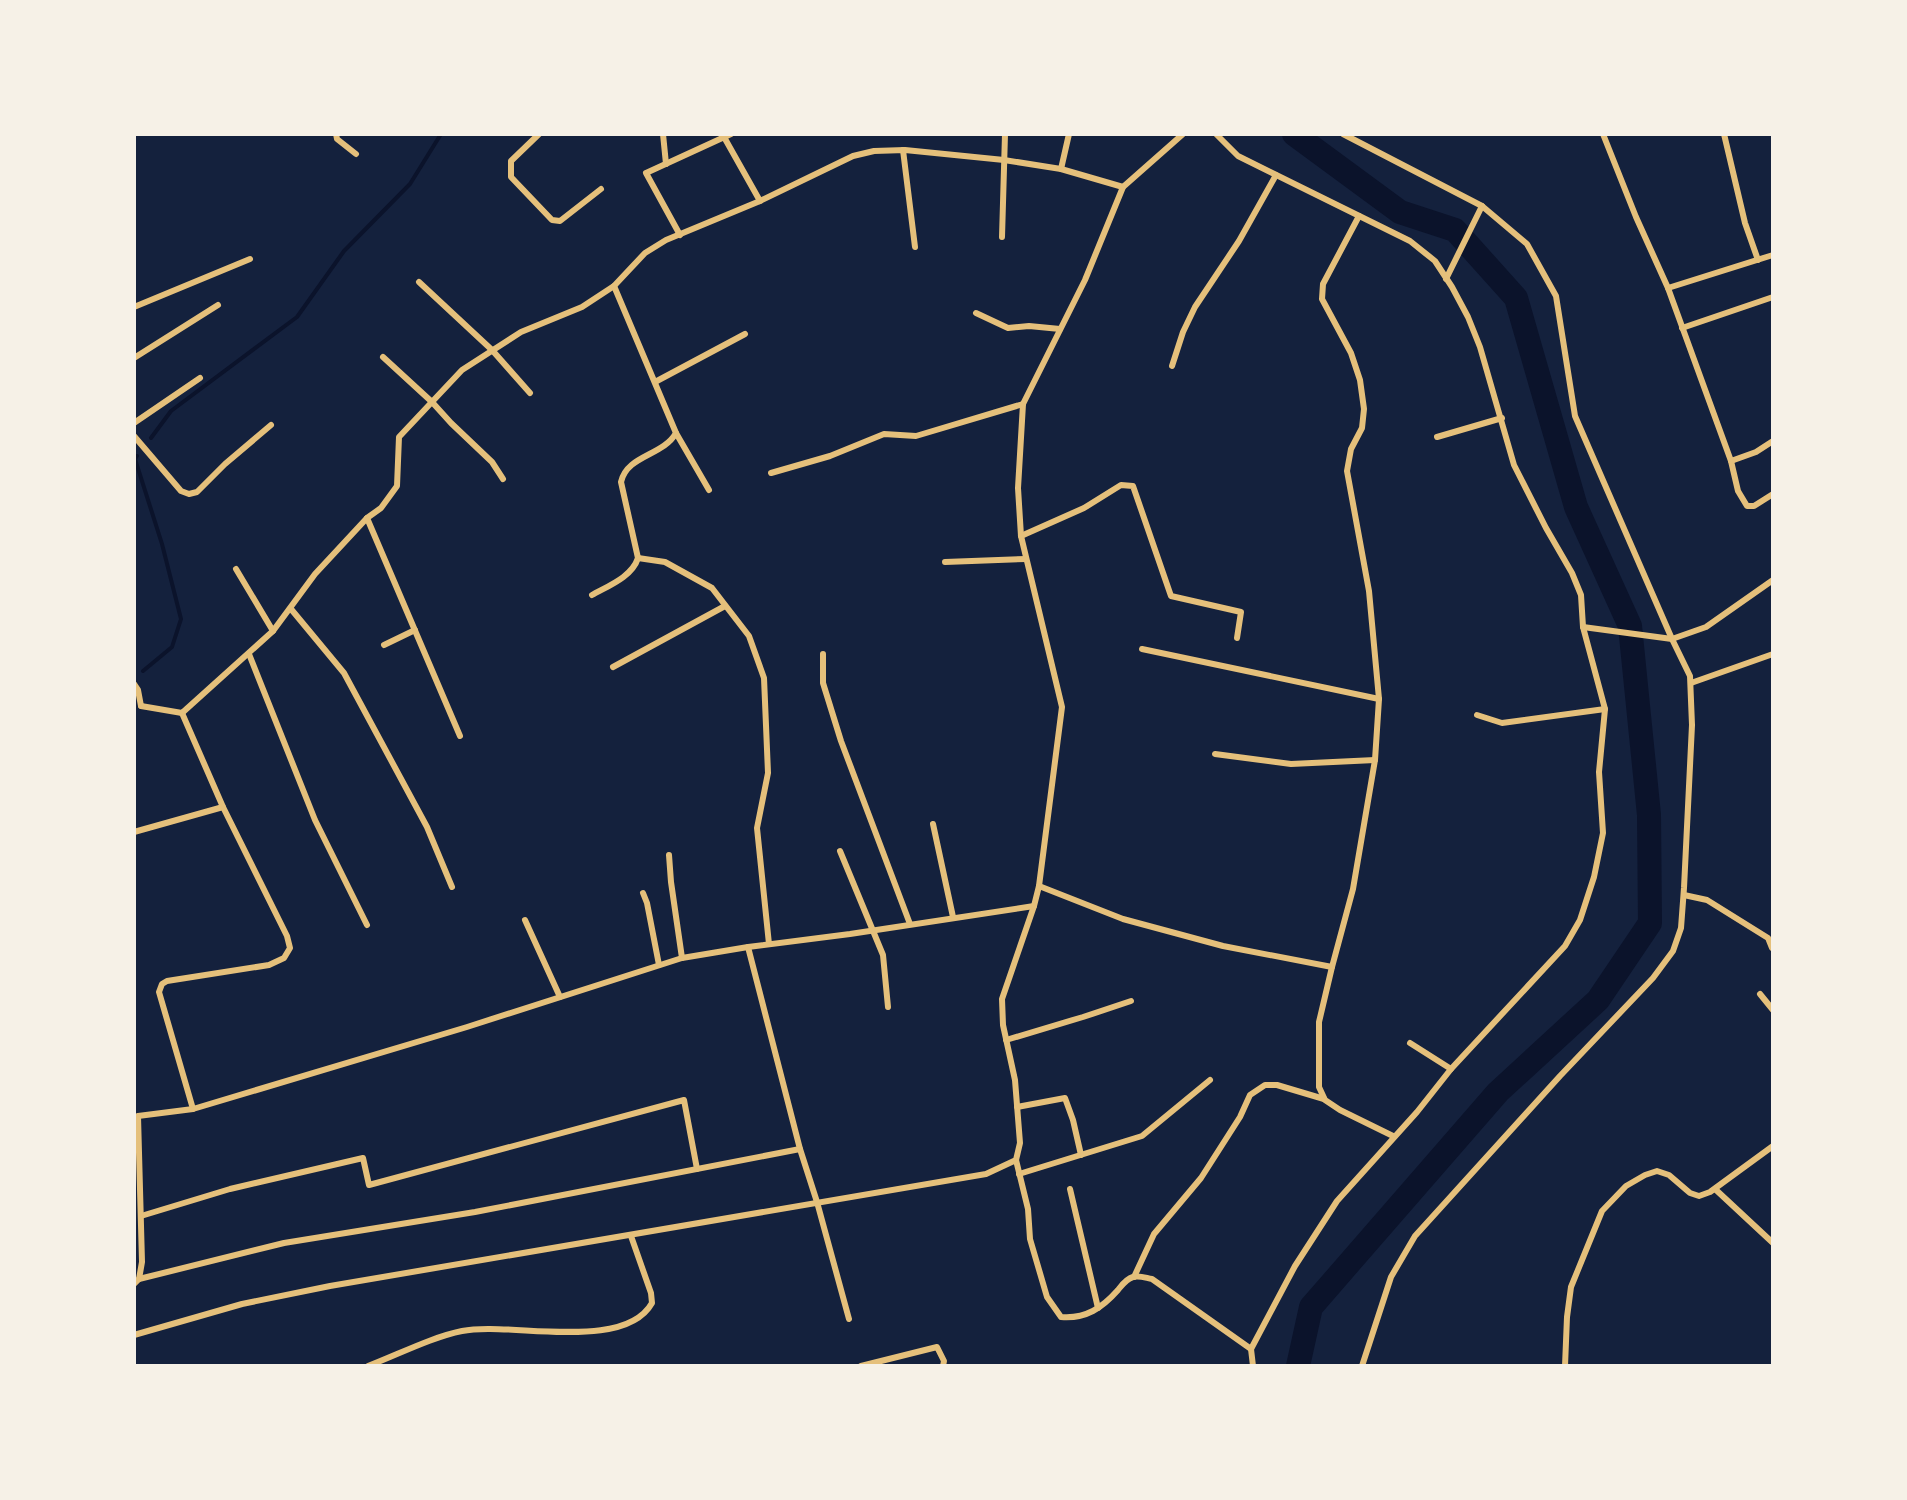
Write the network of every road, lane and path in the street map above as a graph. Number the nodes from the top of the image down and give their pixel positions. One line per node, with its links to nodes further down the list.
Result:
1 (336, 134): 13 (street)
2 (539, 134): 19 (street)
3 (663, 134): 15 (street)
4 (1005, 134): 14 (street)
5 (1069, 134): 16 (street)
6 (1183, 134): 18 (street)
7 (1216, 134): 17 (street)
8 (1343, 134): 21 (street)
9 (1603, 134): 32 (street)
10 (1724, 134): 28 (street)
11 (727, 136): 15 (street); 20 (street)
12 (903, 150): 14 (street); 20 (street); 25 (street)
13 (356, 154)
14 (1004, 160): 16 (street); 24 (street)
15 (666, 164): 23 (street)
16 (1061, 169): 18 (street)
17 (1276, 175): 22 (street); 43 (street)
18 (1123, 187): 38 (street)
19 (601, 189)
20 (760, 201): 23 (street)
21 (1482, 206): 29 (street); 75 (street)
22 (1359, 216): 29 (street); 84 (street)
23 (680, 235): 31 (street)
24 (1002, 237)
25 (915, 247)
26 (1773, 255): 28 (street)
27 (250, 259): 35 (street)
28 (1758, 260): 32 (street)
29 (1446, 279): 49 (street)
30 (419, 282): 40 (street)
31 (614, 286): 40 (street); 45 (street)
32 (1668, 288): 37 (street)
33 (1773, 297): 37 (street)
34 (218, 305): 42 (street)
35 (134, 307)
36 (976, 313): 38 (street)
37 (1682, 328): 56 (street)
38 (1060, 329): 48 (street)
39 (745, 334): 45 (street)
40 (492, 350): 46 (street); 47 (street)
41 (383, 357): 47 (street)
42 (134, 358)
43 (1172, 366)
44 (200, 378): 50 (street)
45 (655, 382): 52 (street)
46 (530, 393)
47 (432, 402): 58 (street); 61 (street)
48 (1023, 404): 57 (street); 62 (street)
49 (1502, 418): 54 (street); 71 (street)
50 (134, 423)
51 (271, 425): 53 (street)
52 (676, 433): 59 (street); 63 (street)
53 (134, 436)
54 (1437, 437)
55 (1773, 441): 56 (street)
56 (1731, 461): 60 (street)
57 (771, 473)
58 (503, 479)
59 (709, 490)
60 (1773, 494)
61 (367, 518): 70 (street); 72 (street)
62 (1021, 536): 64 (street); 74 (street)
63 (638, 558): 68 (street); 69 (street)
64 (1026, 559): 65 (street); 98 (street)
65 (945, 562)
66 (236, 569): 73 (street)
67 (1773, 580): 75 (street)
68 (592, 595)
69 (725, 606): 81 (street); 108 (street)
70 (291, 609): 73 (street); 99 (street)
71 (1583, 627): 75 (street); 86 (street)
72 (415, 630): 76 (street); 90 (street)
73 (273, 631): 78 (street)
74 (1237, 638)
75 (1672, 639): 82 (street)
76 (384, 645)
77 (1142, 649): 84 (street)
78 (249, 654): 88 (street); 106 (street)
79 (823, 654): 105 (street)
80 (1773, 654): 82 (street)
81 (613, 667)
82 (1691, 683): 101 (street)
83 (134, 684): 85 (street)
84 (1379, 699): 92 (street)
85 (141, 706): 87 (street); 88 (street)
86 (1605, 709): 89 (street); 121 (street)
87 (134, 710)
88 (182, 713): 93 (street)
89 (1477, 715)
90 (460, 736)
91 (1215, 754): 92 (street)
92 (1375, 760): 113 (street)
93 (223, 807): 95 (street); 125 (street)
94 (933, 824): 103 (street)
95 (134, 832)
96 (840, 851): 107 (street)
97 (669, 855): 111 (street)
98 (1039, 886): 102 (street); 113 (street)
99 (452, 887)
100 (643, 893): 112 (street)
101 (1684, 895): 110 (street); 150 (street)
102 (1034, 906): 103 (street); 119 (street)
103 (953, 917): 105 (street)
104 (525, 920): 115 (street)
105 (910, 924): 107 (street)
106 (367, 925)
107 (873, 930): 108 (street); 117 (street)
108 (769, 944): 109 (street)
109 (748, 947): 111 (street); 129 (street)
110 (1772, 948)
111 (682, 958): 112 (street)
112 (659, 965): 115 (street)
113 (1332, 967): 123 (street)
114 (1760, 994): 118 (street)
115 (560, 997): 125 (street)
116 (1131, 1001): 119 (street)
117 (888, 1007)
118 (1773, 1010)
119 (1006, 1040): 124 (street)
120 (1410, 1043): 121 (street)
121 (1451, 1069): 127 (street)
122 (1210, 1080): 130 (street)
123 (1325, 1100): 127 (street); 140 (street)
124 (1017, 1107): 130 (street); 131 (street)
125 (193, 1109): 126 (street)
126 (136, 1117): 137 (street)
127 (1393, 1136): 145 (street)
128 (1773, 1146): 135 (street)
129 (800, 1149): 132 (street); 136 (street)
130 (1081, 1155): 133 (street)
131 (1016, 1160): 133 (street); 136 (street)
132 (697, 1169): 137 (street); 141 (street)
133 (1019, 1174): 142 (street)
134 (1070, 1189): 142 (street)
135 (1715, 1189): 139 (street); 151 (street)
136 (817, 1202): 138 (street); 143 (street)
137 (141, 1216): 141 (street)
138 (631, 1236): 144 (street); 146 (street)
139 (1773, 1243)
140 (1134, 1277): 142 (street); 145 (street)
141 (136, 1281)
142 (1098, 1308)
143 (849, 1319)
144 (134, 1335)
145 (1251, 1349): 149 (street)
146 (368, 1366)
147 (861, 1366): 148 (street)
148 (943, 1366)
149 (1253, 1366)
150 (1362, 1366)
151 (1565, 1366)

